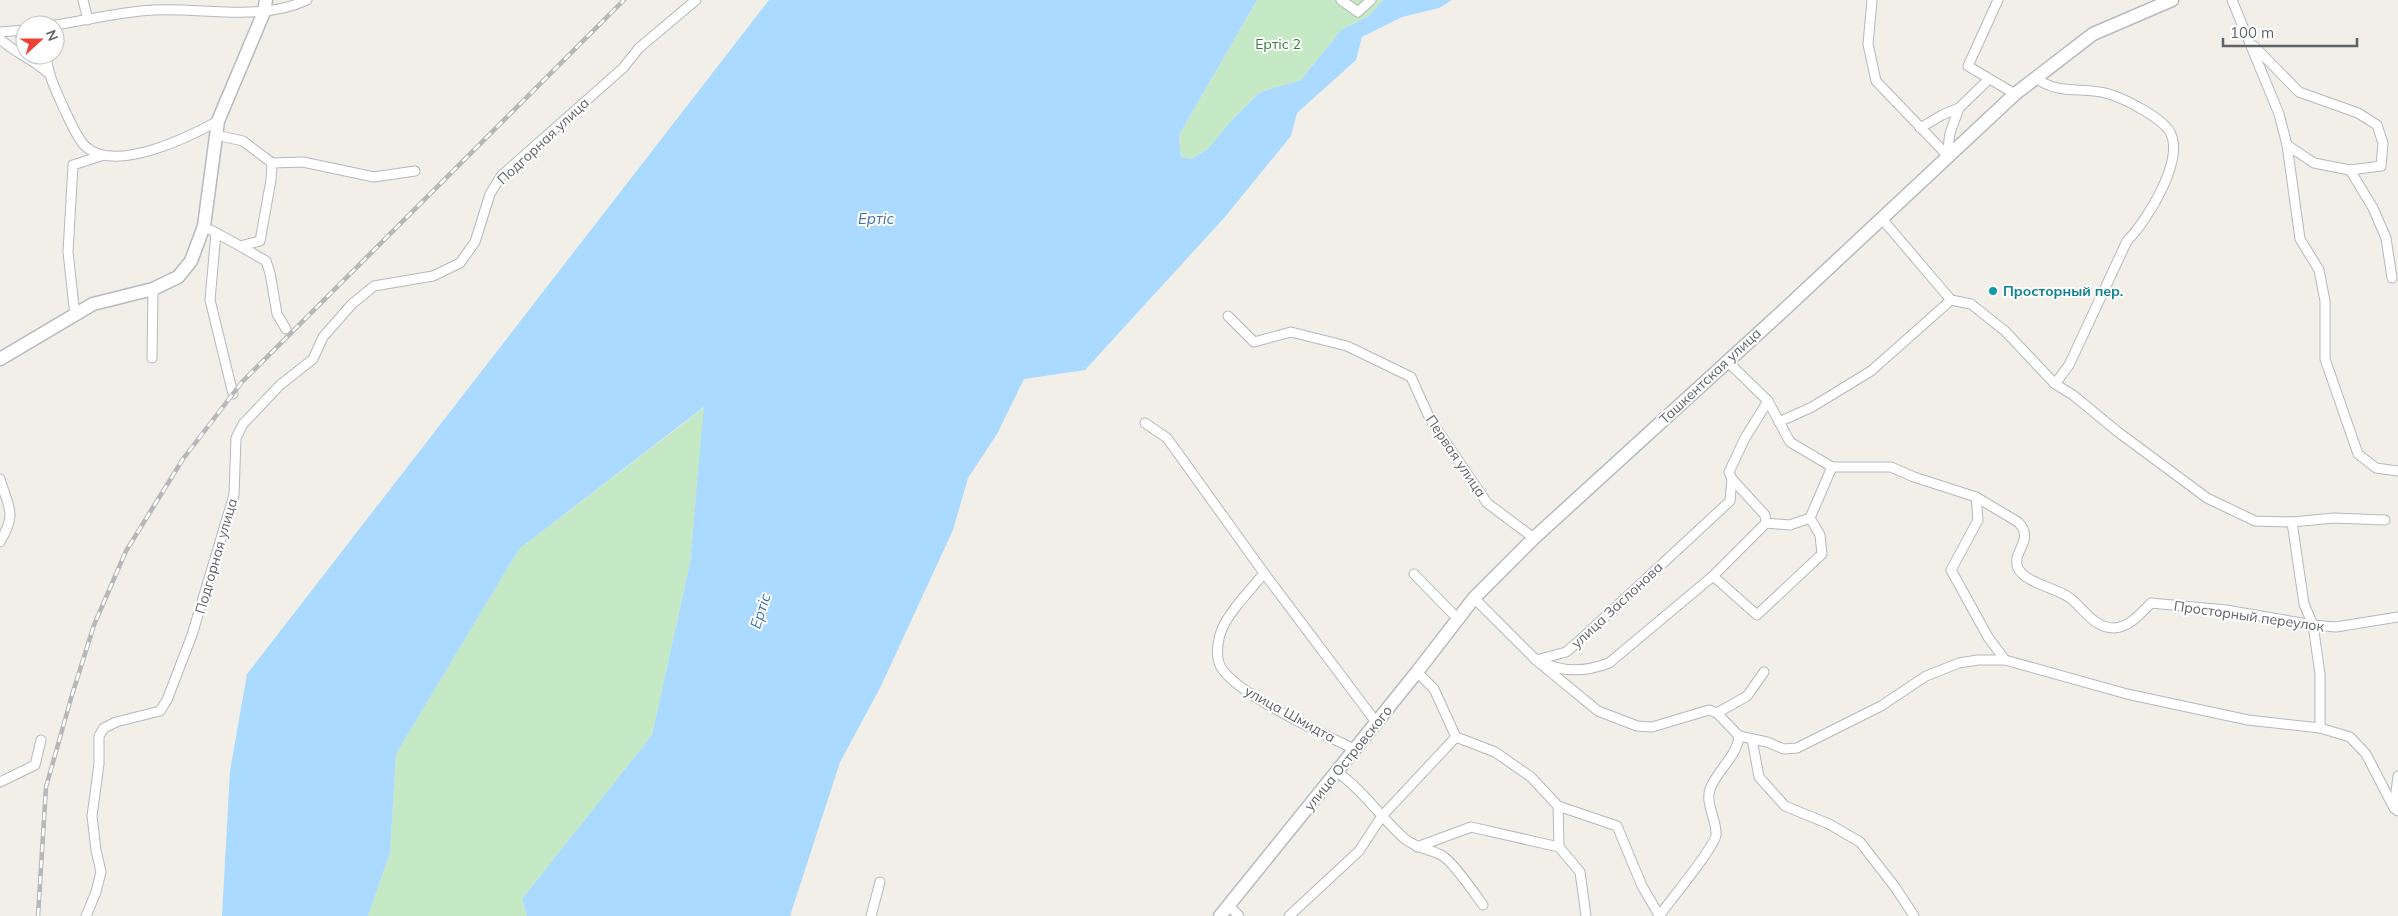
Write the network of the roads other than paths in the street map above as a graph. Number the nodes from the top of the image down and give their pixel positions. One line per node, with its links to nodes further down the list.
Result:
1 (83, 0): 12 (street)
2 (307, 0): 11 (street)
3 (696, 0): 92 (street, Подгорная улица)
4 (1341, 0): 5 (street)
5 (1370, 0)
6 (1872, 0): 25 (street)
7 (1998, 0): 21 (street)
8 (2172, 0): 10 (main road, Ташкентская улица)
9 (2232, 0): 17 (street)
10 (2148, 4): 20 (main road, Ташкентская улица)
11 (265, 6): 12 (street); 24 (main road)
12 (88, 20): 13 (street)
13 (65, 24)
14 (15, 31): 15 (street)
15 (0, 32)
16 (0, 39): 19 (street)
17 (2251, 43): 27 (street); 31 (street)
18 (47, 65): 19 (street)
19 (48, 73): 29 (street)
20 (2036, 78): 22 (main road, Ташкентская улица); 46 (street)
21 (1988, 80): 22 (street); 23 (street)
22 (2015, 94): 28 (main road, Ташкентская улица)
23 (1959, 108): 25 (street); 28 (street)
24 (218, 121): 26 (main road); 29 (street)
25 (1920, 128): 28 (street)
26 (216, 135): 30 (street); 34 (main road)
27 (2287, 145): 31 (street); 52 (street)
28 (1947, 155): 33 (main road, Ташкентская улица)
29 (101, 156): 40 (street)
30 (272, 163): 32 (street); 36 (street)
31 (2350, 170): 37 (street)
32 (415, 171)
33 (1882, 219): 39 (street); 45 (main road, Ташкентская улица)
34 (204, 226): 35 (street); 38 (main road)
35 (216, 233): 36 (street); 47 (street)
36 (240, 246): 42 (street)
37 (2392, 278)
38 (153, 289): 40 (main road); 43 (street)
39 (1951, 300): 46 (street); 49 (street)
40 (75, 316): 44 (main road)
41 (1228, 316): 60 (street, Первая улица)
42 (286, 328)
43 (152, 358)
44 (0, 359)
45 (1728, 361): 48 (street); 60 (main road, Ташкентская улица)
46 (2055, 384): 58 (street)
47 (233, 394)
48 (1768, 401): 49 (street); 54 (street, улица Заслонова)
49 (1779, 422): 51 (street)
50 (1145, 423): 62 (street)
51 (1832, 467): 55 (street, Просторный переулок); 56 (street)
52 (2398, 471)
53 (0, 479): 61 (street)
54 (1732, 479): 59 (street); 69 (street, улица Заслонова)
55 (1976, 497): 68 (street, Просторный переулок); 70 (street)
56 (1810, 518): 59 (street); 64 (street)
57 (2385, 520): 58 (street)
58 (2292, 522): 68 (street)
59 (1766, 523): 64 (street, улица Заслонова)
60 (1534, 538): 65 (main road, Ташкентская улица)
61 (0, 542)
62 (1264, 574): 74 (street); 80 (street, улица Шмидта)
63 (1414, 574): 67 (street)
64 (1712, 576): 69 (street, улица Заслонова)
65 (1474, 598): 67 (main road, улица Островского); 69 (street)
66 (2398, 617): 68 (street, Просторный переулок)
67 (1459, 620): 71 (main road, улица Островского)
68 (2313, 625): 75 (street)
69 (1536, 660): 73 (street)
70 (2005, 660): 75 (street); 78 (street)
71 (1417, 672): 74 (main road, улица Островского); 77 (street)
72 (1764, 672): 73 (street)
73 (1717, 713): 76 (street)
74 (1376, 722): 80 (main road, улица Островского)
75 (2320, 728): 85 (street)
76 (1739, 736): 78 (street); 98 (street)
77 (1456, 737): 84 (street); 86 (street)
78 (1752, 739): 99 (street)
79 (41, 740): 83 (street)
80 (1354, 749): 81 (main road, улица Островского)
81 (1337, 772): 86 (street); 91 (main road, улица Островского)
82 (2398, 776): 85 (street)
83 (0, 782)
84 (1558, 806): 88 (street); 98 (street)
85 (2396, 810)
86 (1382, 816): 87 (street); 96 (street)
87 (1417, 846): 88 (street); 90 (street)
88 (1559, 847): 97 (street)
89 (880, 882): 93 (street)
90 (1483, 905)
91 (1228, 906): 94 (main road, улица Островского); 95 (street)
92 (86, 916)
93 (871, 916)
94 (1220, 916)
95 (1239, 916)
96 (1289, 916)
97 (1586, 916)
98 (1659, 916)
99 (1914, 916)

